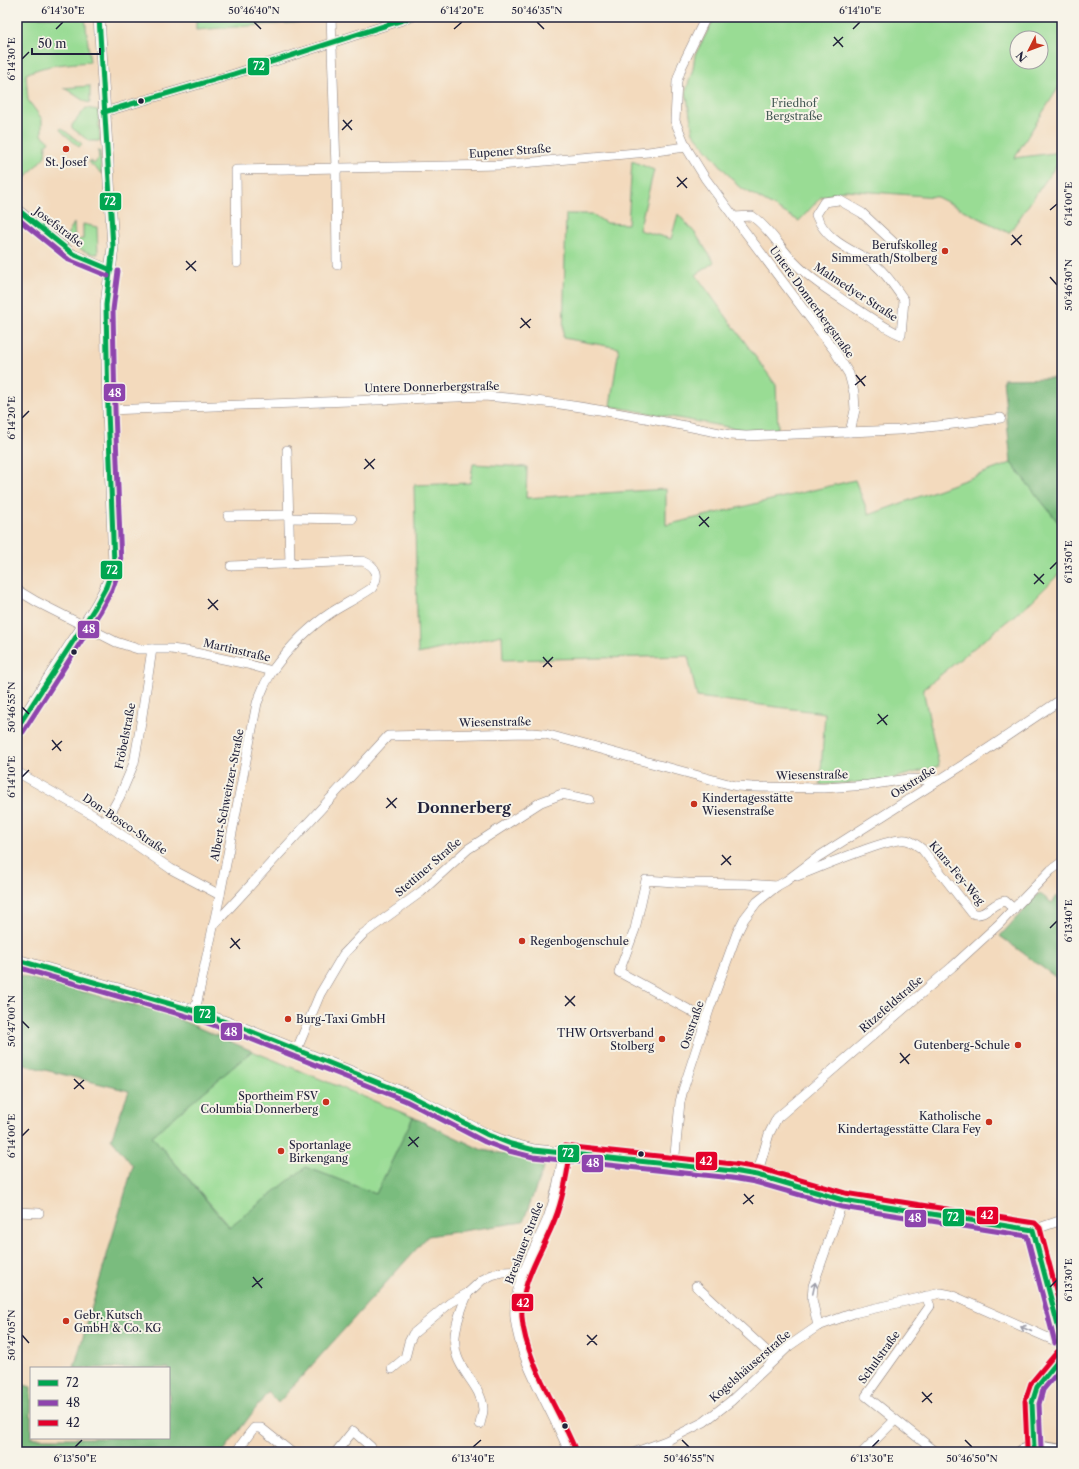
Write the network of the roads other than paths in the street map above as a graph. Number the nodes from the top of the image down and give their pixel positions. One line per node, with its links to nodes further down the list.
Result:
1 (99, 17): 6 (street)
2 (331, 17): 5 (street)
3 (412, 17): 5 (street)
4 (706, 17): 7 (street)
5 (332, 43): 6 (street); 8 (street)
6 (104, 112): 14 (street)
7 (686, 147): 8 (street, Eupener Straße); 10 (street)
8 (336, 168): 12 (street, Eupener Straße); 13 (street)
9 (17, 209): 14 (street, Josefstraße)
10 (734, 217): 11 (street, Malmedyer Straße); 17 (street, Untere Donnerbergstraße)
11 (907, 255)
12 (237, 263)
13 (337, 265)
14 (111, 270): 15 (street)
15 (108, 410): 17 (street, Untere Donnerbergstraße); 25 (street)
16 (1001, 418): 17 (street, Untere Donnerbergstraße)
17 (850, 432)
18 (287, 450): 20 (street)
19 (228, 516): 20 (street)
20 (289, 517): 21 (street); 22 (street)
21 (352, 519)
22 (290, 564): 23 (street, Martinstraße); 27 (street, Martinstraße)
23 (231, 566)
24 (18, 592): 25 (street, Martinstraße)
25 (84, 626): 26 (street, Martinstraße); 29 (street)
26 (152, 649): 27 (street, Martinstraße); 33 (street, Fröbelstraße)
27 (272, 671): 37 (street, Albert-Schweitzer-Straße)
28 (1062, 698): 31 (street, Oststraße)
29 (17, 728)
30 (17, 772): 33 (street, Don-Bosco-Straße)
31 (939, 780): 35 (street, Oststraße); 39 (street, Wiesenstraße)
32 (590, 800): 43 (street, Stettiner Straße)
33 (105, 823): 37 (street, Don-Bosco-Straße)
34 (1062, 862): 38 (street, Ritzefeldstraße)
35 (786, 880): 36 (street, Oststraße); 38 (street, Klara-Fey-Weg)
36 (777, 886): 42 (street, Oststraße); 42 (street)
37 (220, 895): 39 (street, Albert-Schweitzer-Straße)
38 (1014, 909): 46 (street, Ritzefeldstraße)
39 (213, 926): 41 (street)
40 (17, 960): 41 (street)
41 (195, 1010): 43 (street)
42 (706, 1019): 45 (street, Oststraße)
43 (296, 1049): 44 (street)
44 (563, 1153): 45 (street); 52 (street, Breslauer Straße)
45 (674, 1165): 46 (street)
46 (757, 1175): 47 (street)
47 (843, 1200): 51 (street); 56 (street, one-way to 47)
48 (17, 1212): 49 (street)
49 (39, 1213)
50 (1062, 1220): 51 (street)
51 (1033, 1230): 57 (street)
52 (525, 1272): 54 (street); 69 (street, Breslauer Straße)
53 (696, 1286): 60 (street)
54 (468, 1294): 61 (street); 63 (street)
55 (926, 1296): 56 (street, Kogelshäuserstraße); 58 (street, Kogelshäuserstraße, one-way to 55); 62 (street, Schulstraße)
56 (818, 1326): 60 (street, Kogelshäuserstraße)
57 (1062, 1341)
58 (1062, 1344)
59 (1062, 1356): 64 (street)
60 (774, 1358): 70 (street, Kogelshäuserstraße)
61 (392, 1369)
62 (894, 1420): 71 (street); 72 (street, Schulstraße)
63 (480, 1424)
64 (1028, 1450): 73 (main road)
65 (236, 1452): 66 (street)
66 (291, 1452)
67 (336, 1452): 68 (street)
68 (366, 1452)
69 (569, 1452)
70 (636, 1452)
71 (863, 1452)
72 (936, 1452)
73 (1062, 1452)

